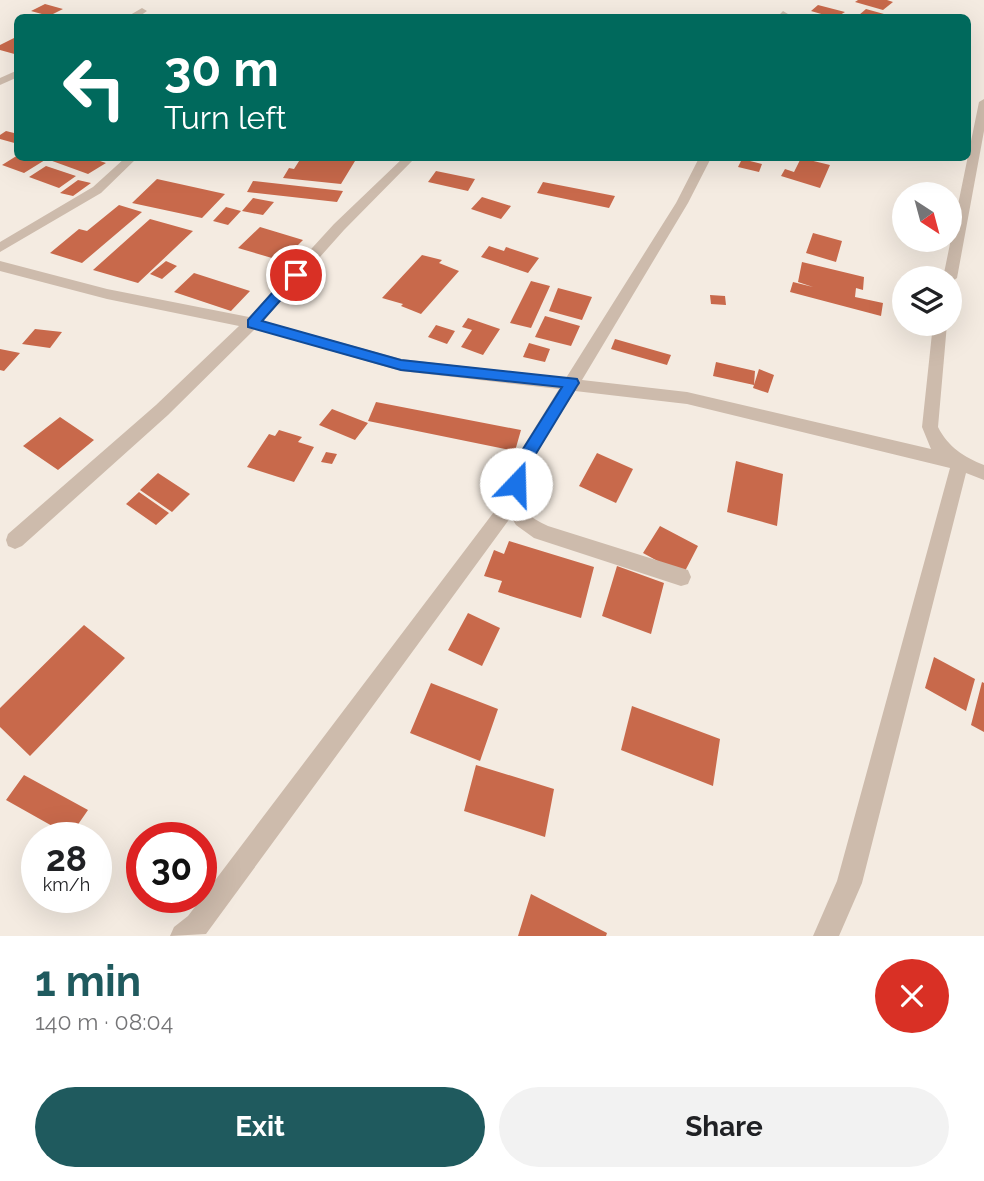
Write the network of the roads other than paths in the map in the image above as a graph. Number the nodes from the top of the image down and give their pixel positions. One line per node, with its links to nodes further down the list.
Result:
1 (142, 11): 2 (street)
2 (136, 14)
3 (984, 102): 9 (street)
4 (128, 161): 7 (street)
5 (406, 161): 10 (street)
6 (703, 161): 12 (street)
7 (0, 248)
8 (0, 266): 10 (street)
9 (952, 266)
10 (252, 323): 12 (street); 16 (street)
11 (939, 336): 13 (street)
12 (572, 383): 13 (street); 15 (street)
13 (960, 463): 14 (street); 19 (street)
14 (984, 473)
15 (514, 499): 17 (street); 18 (street)
16 (15, 540)
17 (681, 577)
18 (183, 936)
19 (826, 936)

